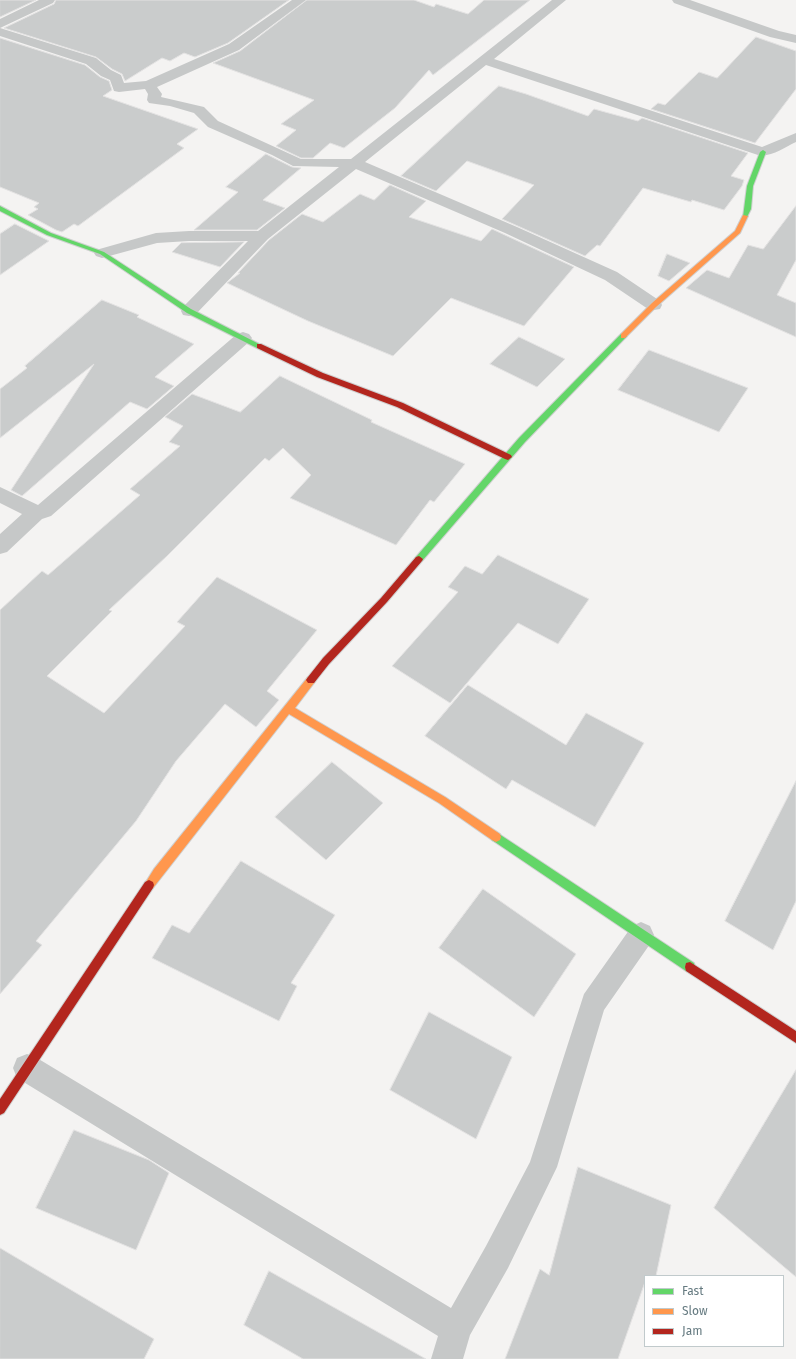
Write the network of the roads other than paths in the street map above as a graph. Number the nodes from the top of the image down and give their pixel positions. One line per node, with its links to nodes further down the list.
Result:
1 (49, 0): 5 (street)
2 (300, 0): 9 (street)
3 (560, 0): 8 (street)
4 (678, 0): 7 (street)
5 (0, 24)
6 (0, 32): 9 (street)
7 (796, 39)
8 (485, 60): 11 (street); 12 (street)
9 (149, 85): 12 (street)
10 (796, 137): 11 (street)
11 (763, 152): 16 (street)
12 (355, 163): 14 (street); 16 (street)
13 (0, 208): 15 (street)
14 (262, 236): 15 (street); 17 (street)
15 (102, 253): 17 (street)
16 (654, 304): 19 (street)
17 (190, 311): 18 (street)
18 (243, 338): 19 (street); 21 (street)
19 (508, 457): 23 (street)
20 (0, 494): 21 (street)
21 (36, 513): 22 (street)
22 (0, 546)
23 (289, 709): 24 (street); 26 (street)
24 (641, 935): 25 (street); 28 (street)
25 (796, 1037)
26 (27, 1068): 27 (street); 28 (street)
27 (0, 1109)
28 (456, 1329): 29 (street)
29 (447, 1359)

